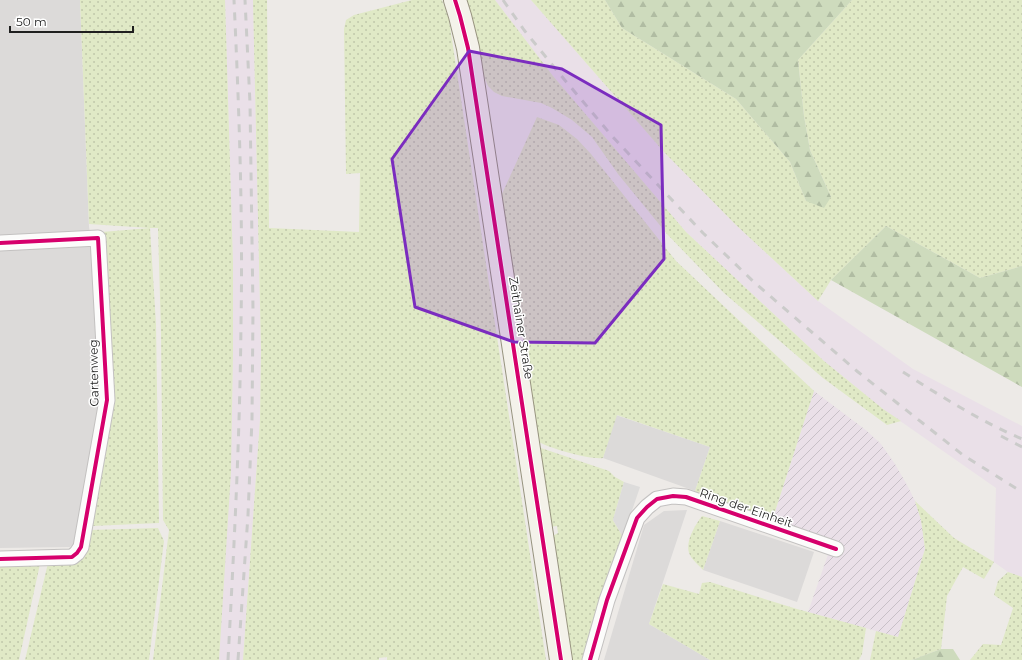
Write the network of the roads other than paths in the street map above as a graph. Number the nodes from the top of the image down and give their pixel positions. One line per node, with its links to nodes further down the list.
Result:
1 (455, 0): 5 (street, Zeithainer Straße)
2 (0, 243): 4 (street, Gartenweg)
3 (836, 549): 6 (street, Ring der Einheit)
4 (0, 559)
5 (561, 660)
6 (590, 660)

